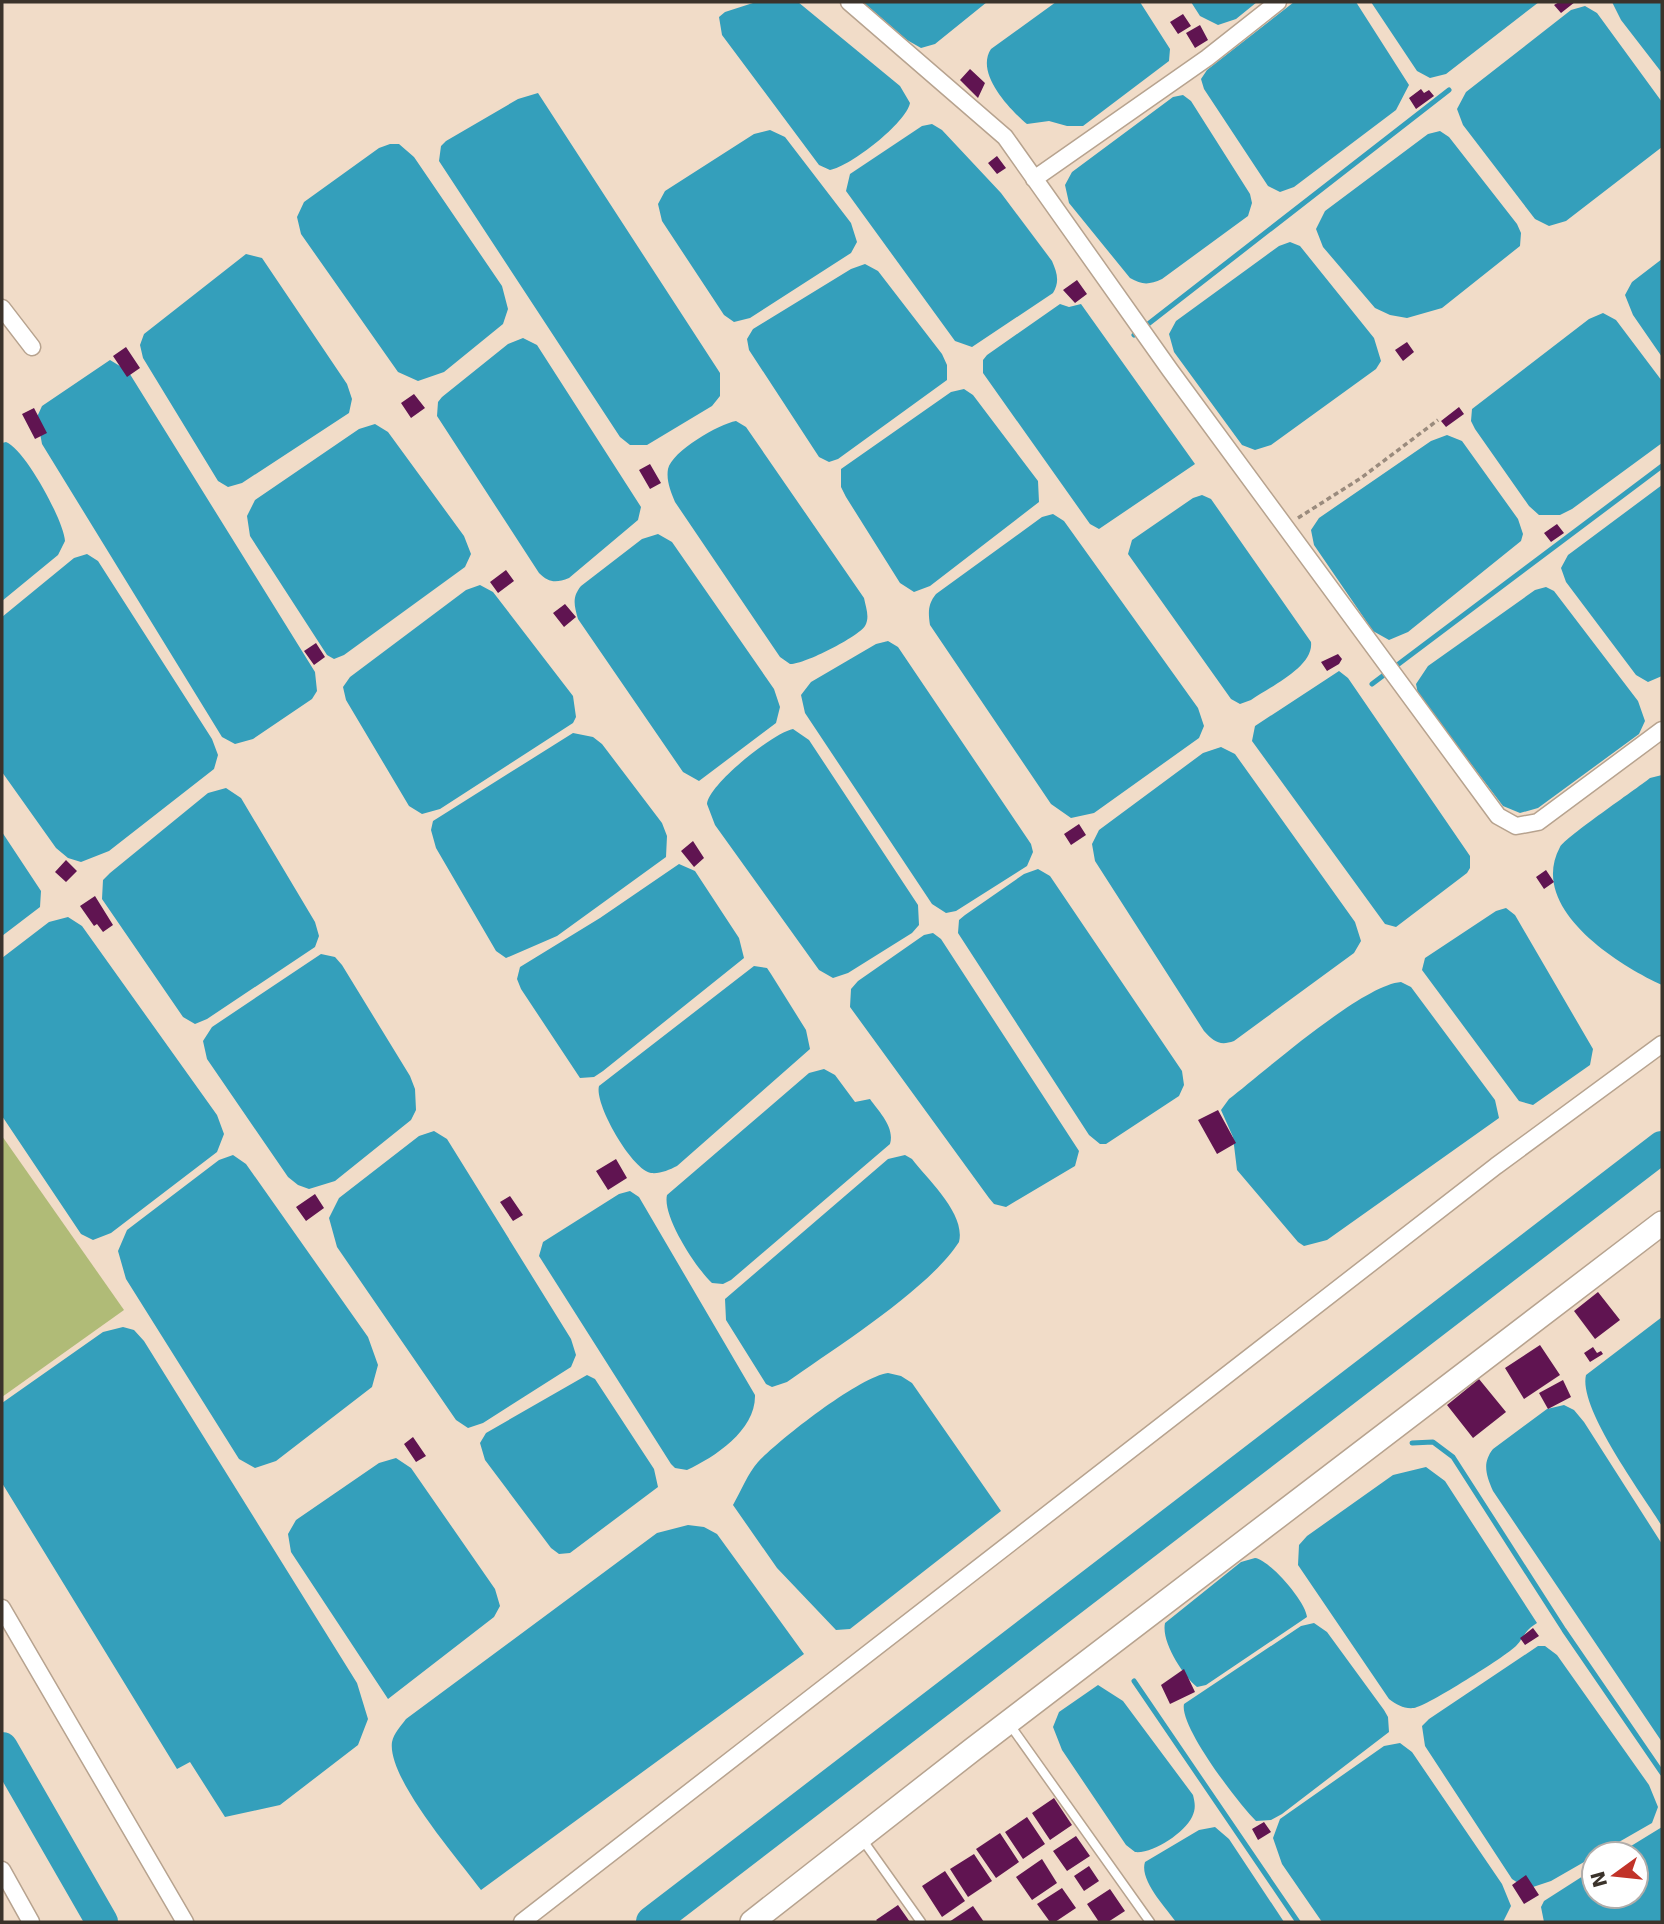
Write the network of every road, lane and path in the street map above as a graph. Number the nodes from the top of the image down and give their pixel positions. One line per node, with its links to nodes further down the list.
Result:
1 (849, 2): 3 (street)
2 (1278, 2): 3 (street)
3 (1034, 179): 7 (street)
4 (2, 308): 5 (street)
5 (32, 347)
6 (1438, 420): 7 (path)
7 (1284, 526): 8 (street)
8 (1660, 737)
9 (1662, 1044): 17 (street)
10 (1662, 1223): 12 (street)
11 (2, 1608): 16 (street)
12 (1008, 1723): 13 (street); 20 (lane)
13 (860, 1837): 18 (street); 19 (lane)
14 (2, 1870): 15 (street)
15 (31, 1922)
16 (185, 1922)
17 (522, 1922)
18 (752, 1922)
19 (921, 1922)
20 (1150, 1922)

